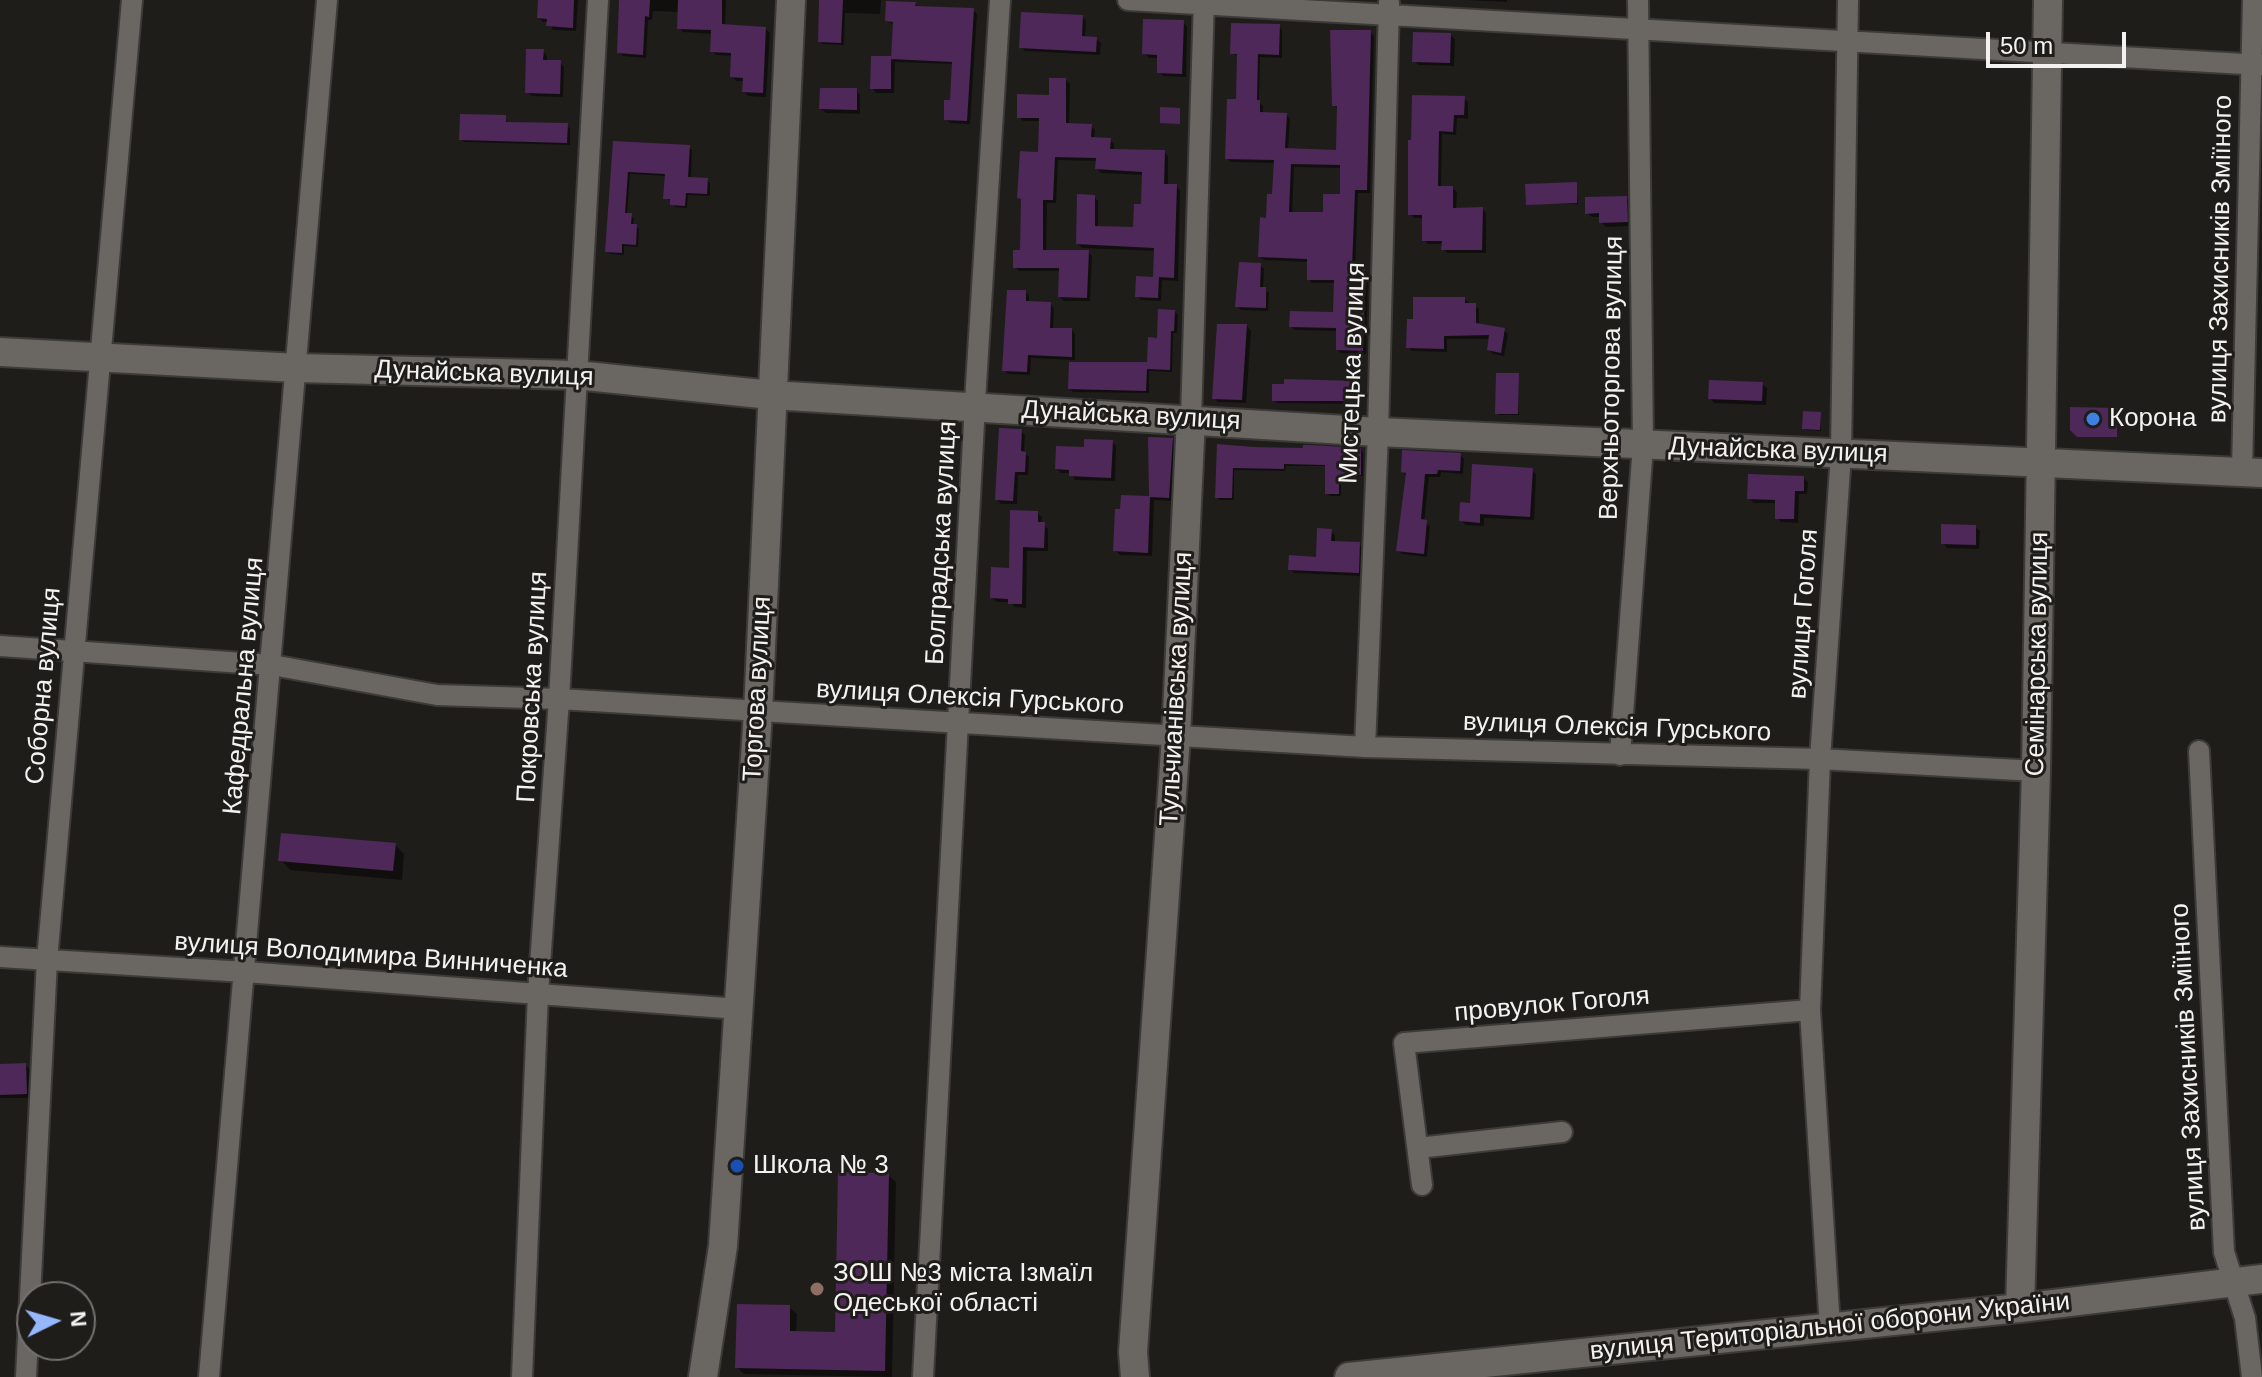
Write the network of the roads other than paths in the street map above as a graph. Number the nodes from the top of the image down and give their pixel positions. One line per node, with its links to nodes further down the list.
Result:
1 (132, 0): 18 (street, Соборна вулиця)
2 (327, 0): 19 (street, Кафедральна вулиця)
3 (598, 0): 20 (street, Покровська вулиця)
4 (791, 0): 21 (main road, Торгова вулиця)
5 (1000, 0): 22 (street, Болградська вулиця)
6 (1128, 0): 11 (street)
7 (1638, 0): 13 (street, Верхньоторгова вулиця)
8 (1848, 0): 14 (street, вулиця Гоголя)
9 (2048, 0): 15 (main road, Семінарська вулиця)
10 (2253, 0): 16 (street, вулиця Захисників Зміїного)
11 (1204, 3): 12 (street); 23 (street, Тульчианівська вулиця)
12 (1389, 7): 13 (street); 24 (street, Мистецька вулиця)
13 (1637, 29): 14 (street); 25 (street, Верхньоторгова вулиця)
14 (1846, 41): 15 (street); 26 (street, вулиця Гоголя)
15 (2048, 53): 16 (street); 27 (main road, Семінарська вулиця)
16 (2257, 65): 28 (street, вулиця Захисників Зміїного)
17 (0, 352): 18 (main road, Дунайська вулиця)
18 (101, 357): 19 (main road, Дунайська вулиця); 30 (street, Соборна вулиця)
19 (297, 368): 20 (main road, Дунайська вулиця); 31 (street, Кафедральна вулиця)
20 (576, 375): 21 (main road, Дунайська вулиця); 32 (street, Покровська вулиця)
21 (771, 395): 22 (main road, Дунайська вулиця); 33 (main road, Торгова вулиця)
22 (975, 408): 23 (main road, Дунайська вулиця); 34 (street, Болградська вулиця)
23 (1191, 418): 24 (main road, Дунайська вулиця); 35 (main road, Тульчианівська вулиця)
24 (1378, 432): 25 (main road, Дунайська вулиця); 36 (street, Мистецька вулиця)
25 (1643, 445): 26 (main road, Дунайська вулиця); 38 (street, Верхньоторгова вулиця)
26 (1841, 454): 27 (main road, Дунайська вулиця); 39 (street, вулиця Гоголя)
27 (2040, 462): 28 (main road, Дунайська вулиця); 40 (main road, Семінарська вулиця)
28 (2252, 472)
29 (0, 646): 30 (street, вулиця Олексія Гурського)
30 (73, 653): 31 (street, вулиця Олексія Гурського); 42 (street, Соборна вулиця)
31 (272, 665): 32 (street, вулиця Олексія Гурського); 43 (street, Кафедральна вулиця)
32 (559, 699): 33 (street, вулиця Олексія Гурського); 44 (street, Покровська вулиця)
33 (758, 712): 34 (street, вулиця Олексія Гурського); 45 (main road, Торгова вулиця)
34 (958, 724): 35 (street, вулиця Олексія Гурського); 58 (street, Болградська вулиця)
35 (1176, 736): 36 (street, вулиця Олексія Гурського); 59 (main road, Тульчианівська вулиця)
36 (1365, 747): 38 (street, вулиця Олексія Гурського)
37 (2199, 751): 51 (street, вулиця Захисників Зміїного)
38 (1620, 755): 39 (street, вулиця Олексія Гурського)
39 (1820, 759): 40 (street, вулиця Олексія Гурського); 46 (street, вулиця Гоголя)
40 (2036, 771): 52 (main road, Семінарська вулиця)
41 (0, 957): 42 (street, вулиця Володимира Винниченка)
42 (47, 960): 43 (street, вулиця Володимира Винниченка); 54 (street, Соборна вулиця)
43 (245, 972): 44 (street, вулиця Володимира Винниченка); 55 (street, Кафедральна вулиця)
44 (538, 993): 45 (street, вулиця Володимира Винниченка); 56 (street, Покровська вулиця)
45 (739, 1009): 57 (main road, Торгова вулиця)
46 (1810, 1010): 48 (street, провулок Гоголя); 53 (street, вулиця Гоголя)
47 (1562, 1132): 48 (street)
48 (1418, 1148): 49 (street, провулок Гоголя)
49 (1422, 1185)
50 (2262, 1279): 51 (main road, вулиця Територіальної оборони України)
51 (2233, 1283): 52 (main road, вулиця Територіальної оборони України); 61 (street, вулиця Захисників Зміїного)
52 (2020, 1308): 53 (main road, вулиця Територіальної оборони України)
53 (1830, 1328): 60 (main road, вулиця Територіальної оборони України)
54 (26, 1377)
55 (209, 1377)
56 (522, 1377)
57 (703, 1377)
58 (923, 1377)
59 (1135, 1377)
60 (1349, 1377)
61 (2252, 1377)

